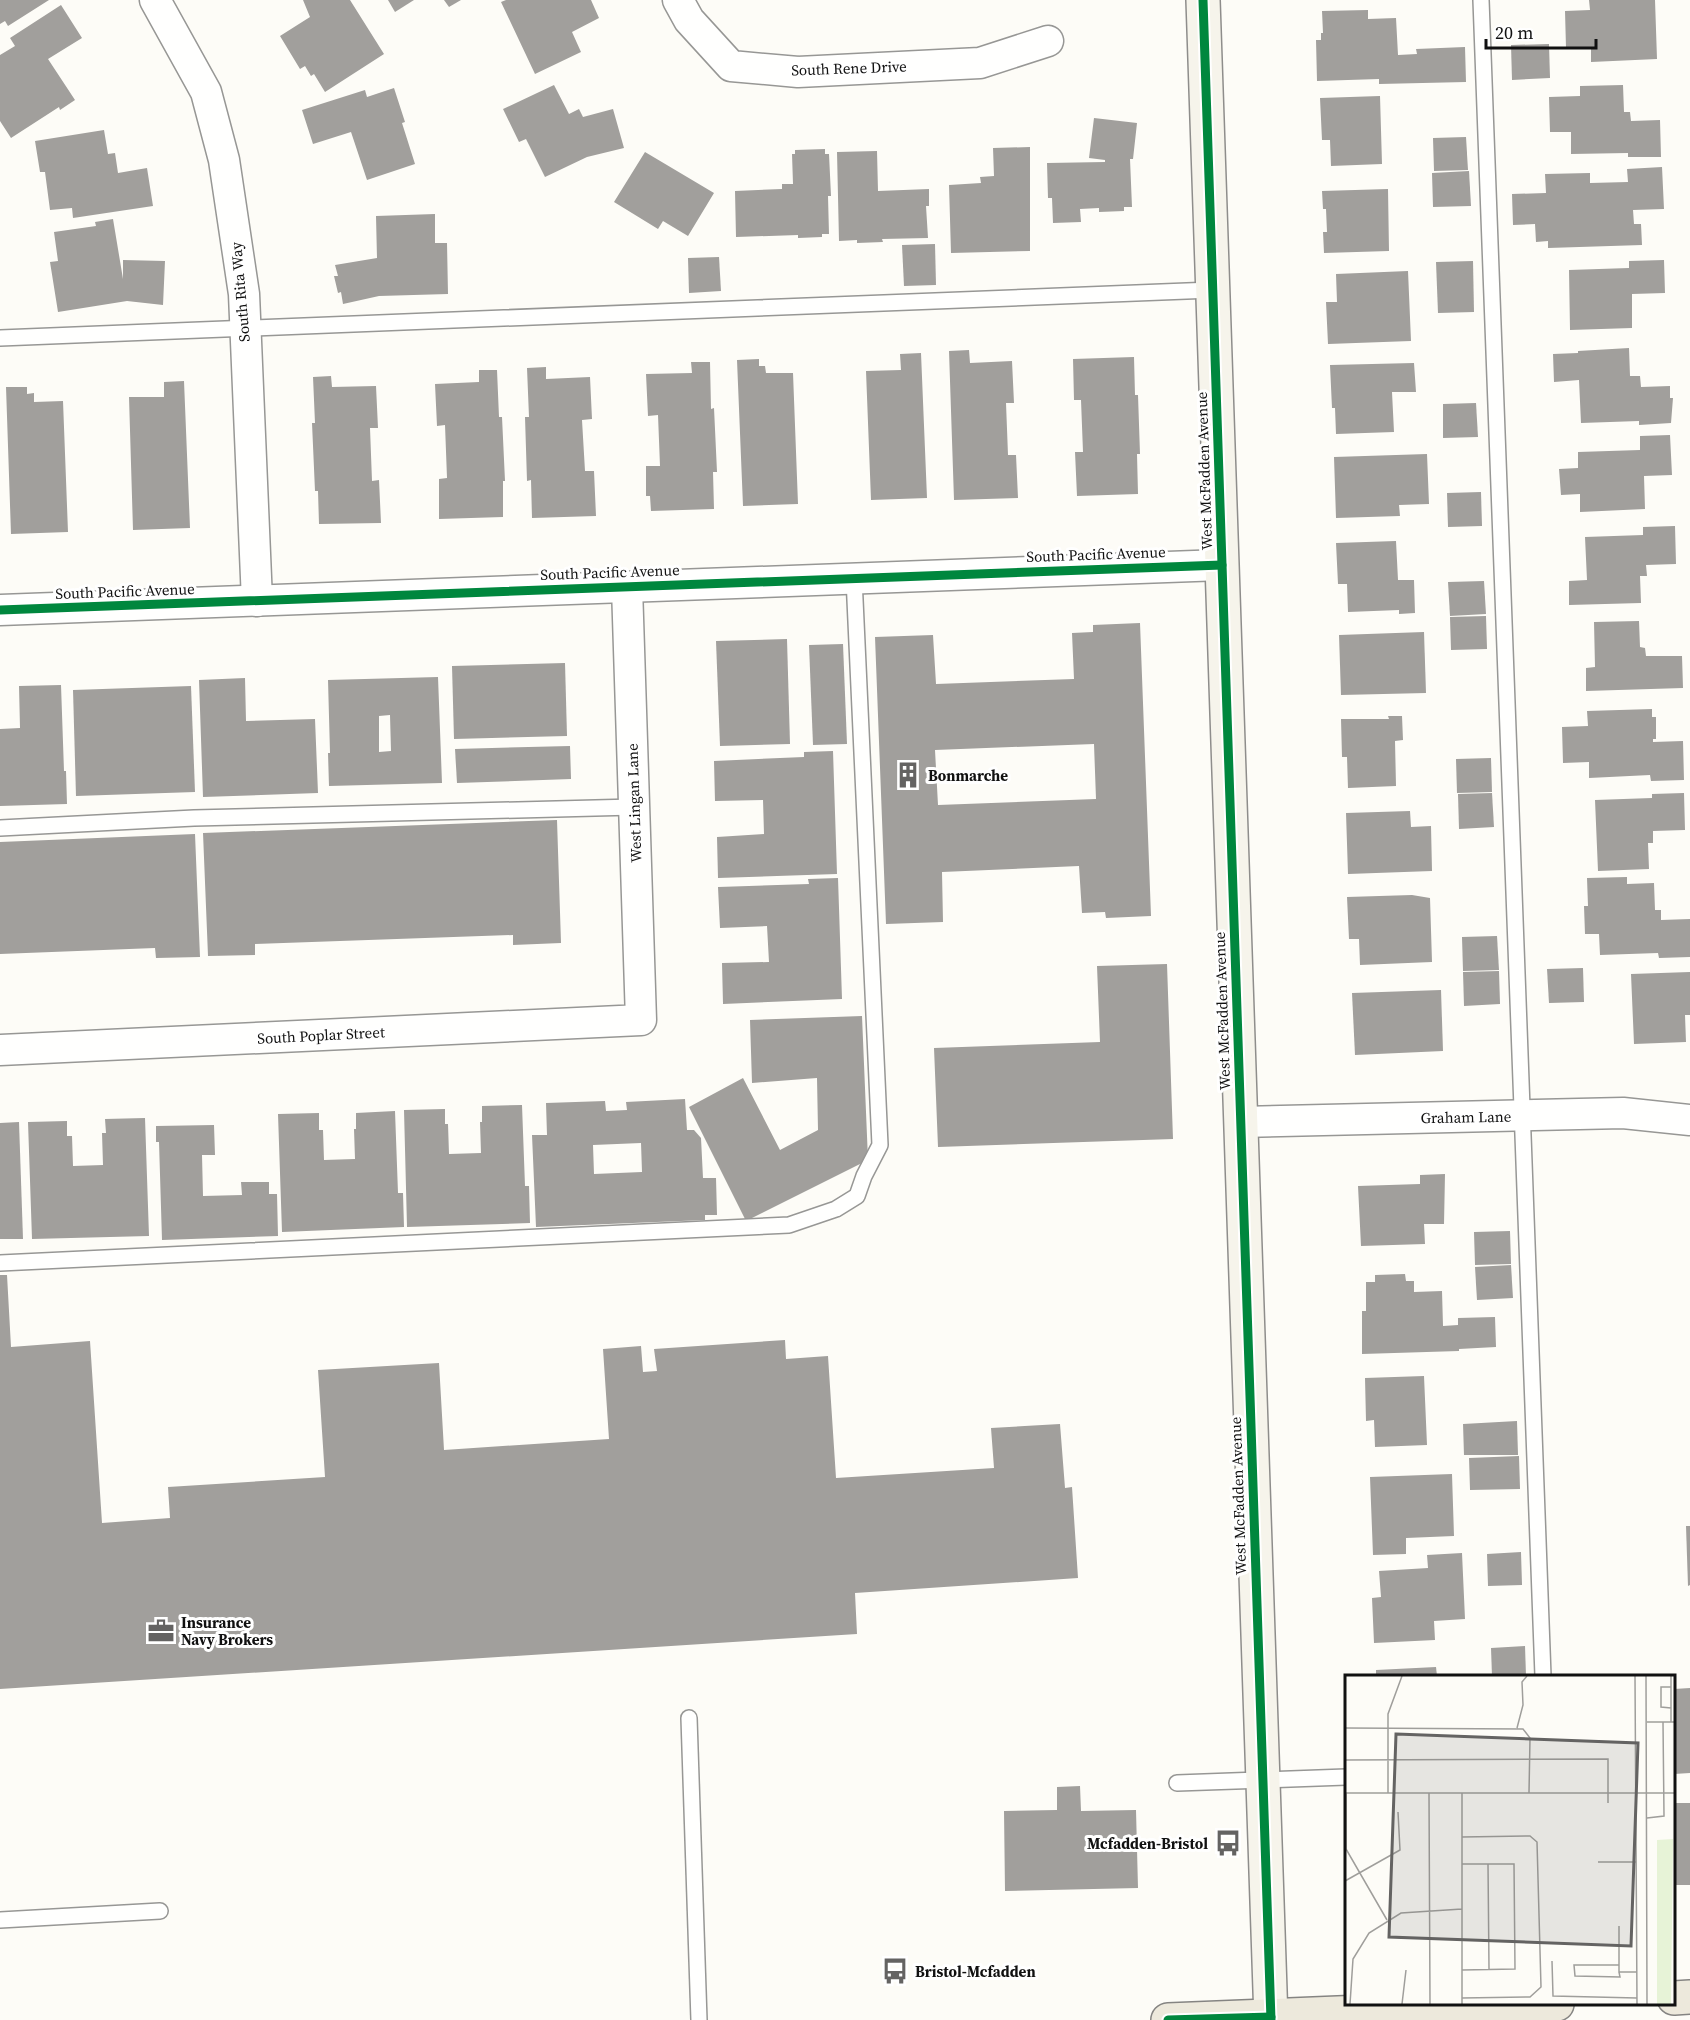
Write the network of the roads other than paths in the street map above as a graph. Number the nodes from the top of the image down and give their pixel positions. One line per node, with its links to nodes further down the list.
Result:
1 (155, 0): 7 (street, South Rita Way)
2 (678, 0): 5 (street, South Rene Drive)
3 (1203, 0): 6 (street, West McFadden Avenue)
4 (1481, 0): 18 (lane)
5 (1048, 41)
6 (1212, 290): 7 (lane); 9 (street, West McFadden Avenue)
7 (245, 327): 8 (lane); 12 (street, South Rita Way)
8 (0, 338)
9 (1222, 565): 10 (street, South Pacific Avenue); 20 (street, West McFadden Avenue)
10 (854, 578): 11 (street, South Pacific Avenue); 21 (lane)
11 (627, 587): 12 (street, South Pacific Avenue); 14 (street, West Lingan Lane)
12 (257, 601): 13 (street, South Pacific Avenue)
13 (0, 610)
14 (634, 807): 15 (lane); 16 (street, West Lingan Lane)
15 (0, 828)
16 (641, 1020): 17 (street, South Poplar Street)
17 (0, 1050)
18 (1521, 1115): 19 (street, Graham Lane); 20 (street, Graham Lane); 22 (lane)
19 (1690, 1120)
20 (1241, 1122): 25 (street, West McFadden Avenue)
21 (0, 1263)
22 (1543, 1675)
23 (689, 1718): 33 (lane)
24 (1345, 1777): 25 (lane)
25 (1263, 1780): 26 (lane); 32 (street, West McFadden Avenue)
26 (1177, 1783)
27 (160, 1911): 28 (lane)
28 (0, 1920)
29 (1690, 1997): 30 (main road)
30 (1675, 1998)
31 (1537, 2005): 32 (main road)
32 (1271, 2018): 34 (main road)
33 (699, 2020)
34 (1168, 2020)

